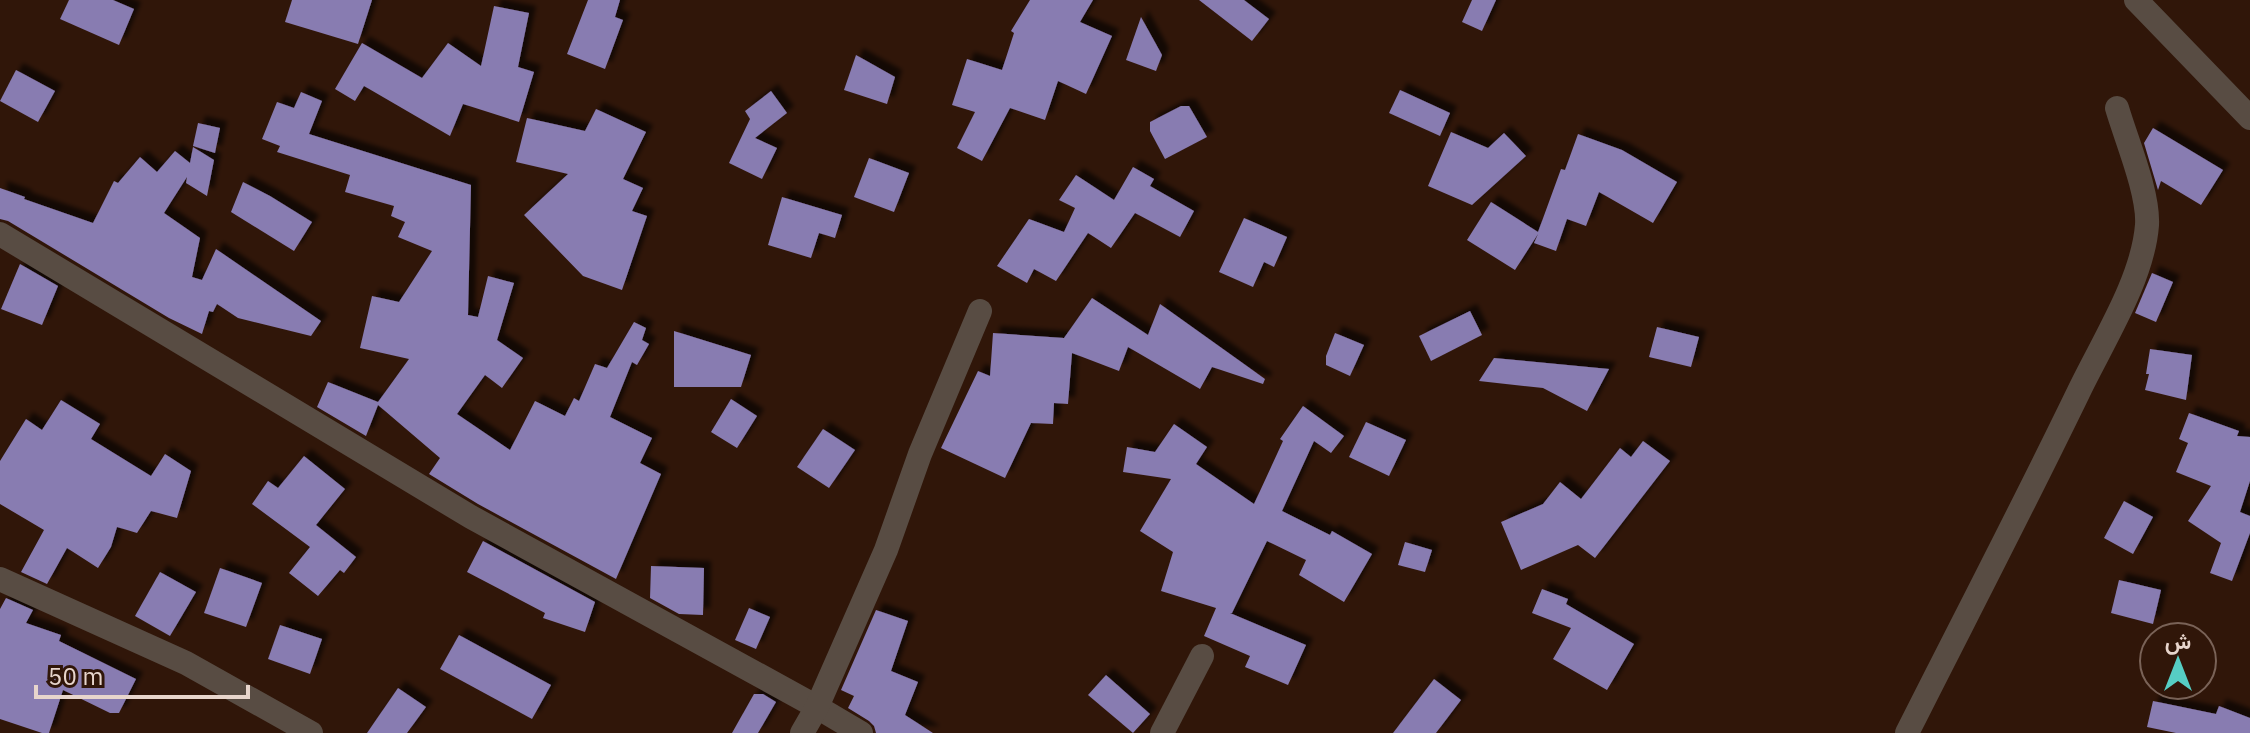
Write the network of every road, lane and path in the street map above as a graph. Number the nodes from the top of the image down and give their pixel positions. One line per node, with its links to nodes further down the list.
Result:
1 (2136, 0): 3 (street)
2 (2117, 108): 13 (street)
3 (2250, 118)
4 (0, 234): 8 (street)
5 (980, 311): 8 (street)
6 (0, 579): 9 (street)
7 (1202, 656): 12 (street)
8 (817, 707): 10 (street); 11 (street)
9 (311, 733)
10 (802, 733)
11 (861, 733)
12 (1162, 733)
13 (1907, 733)

